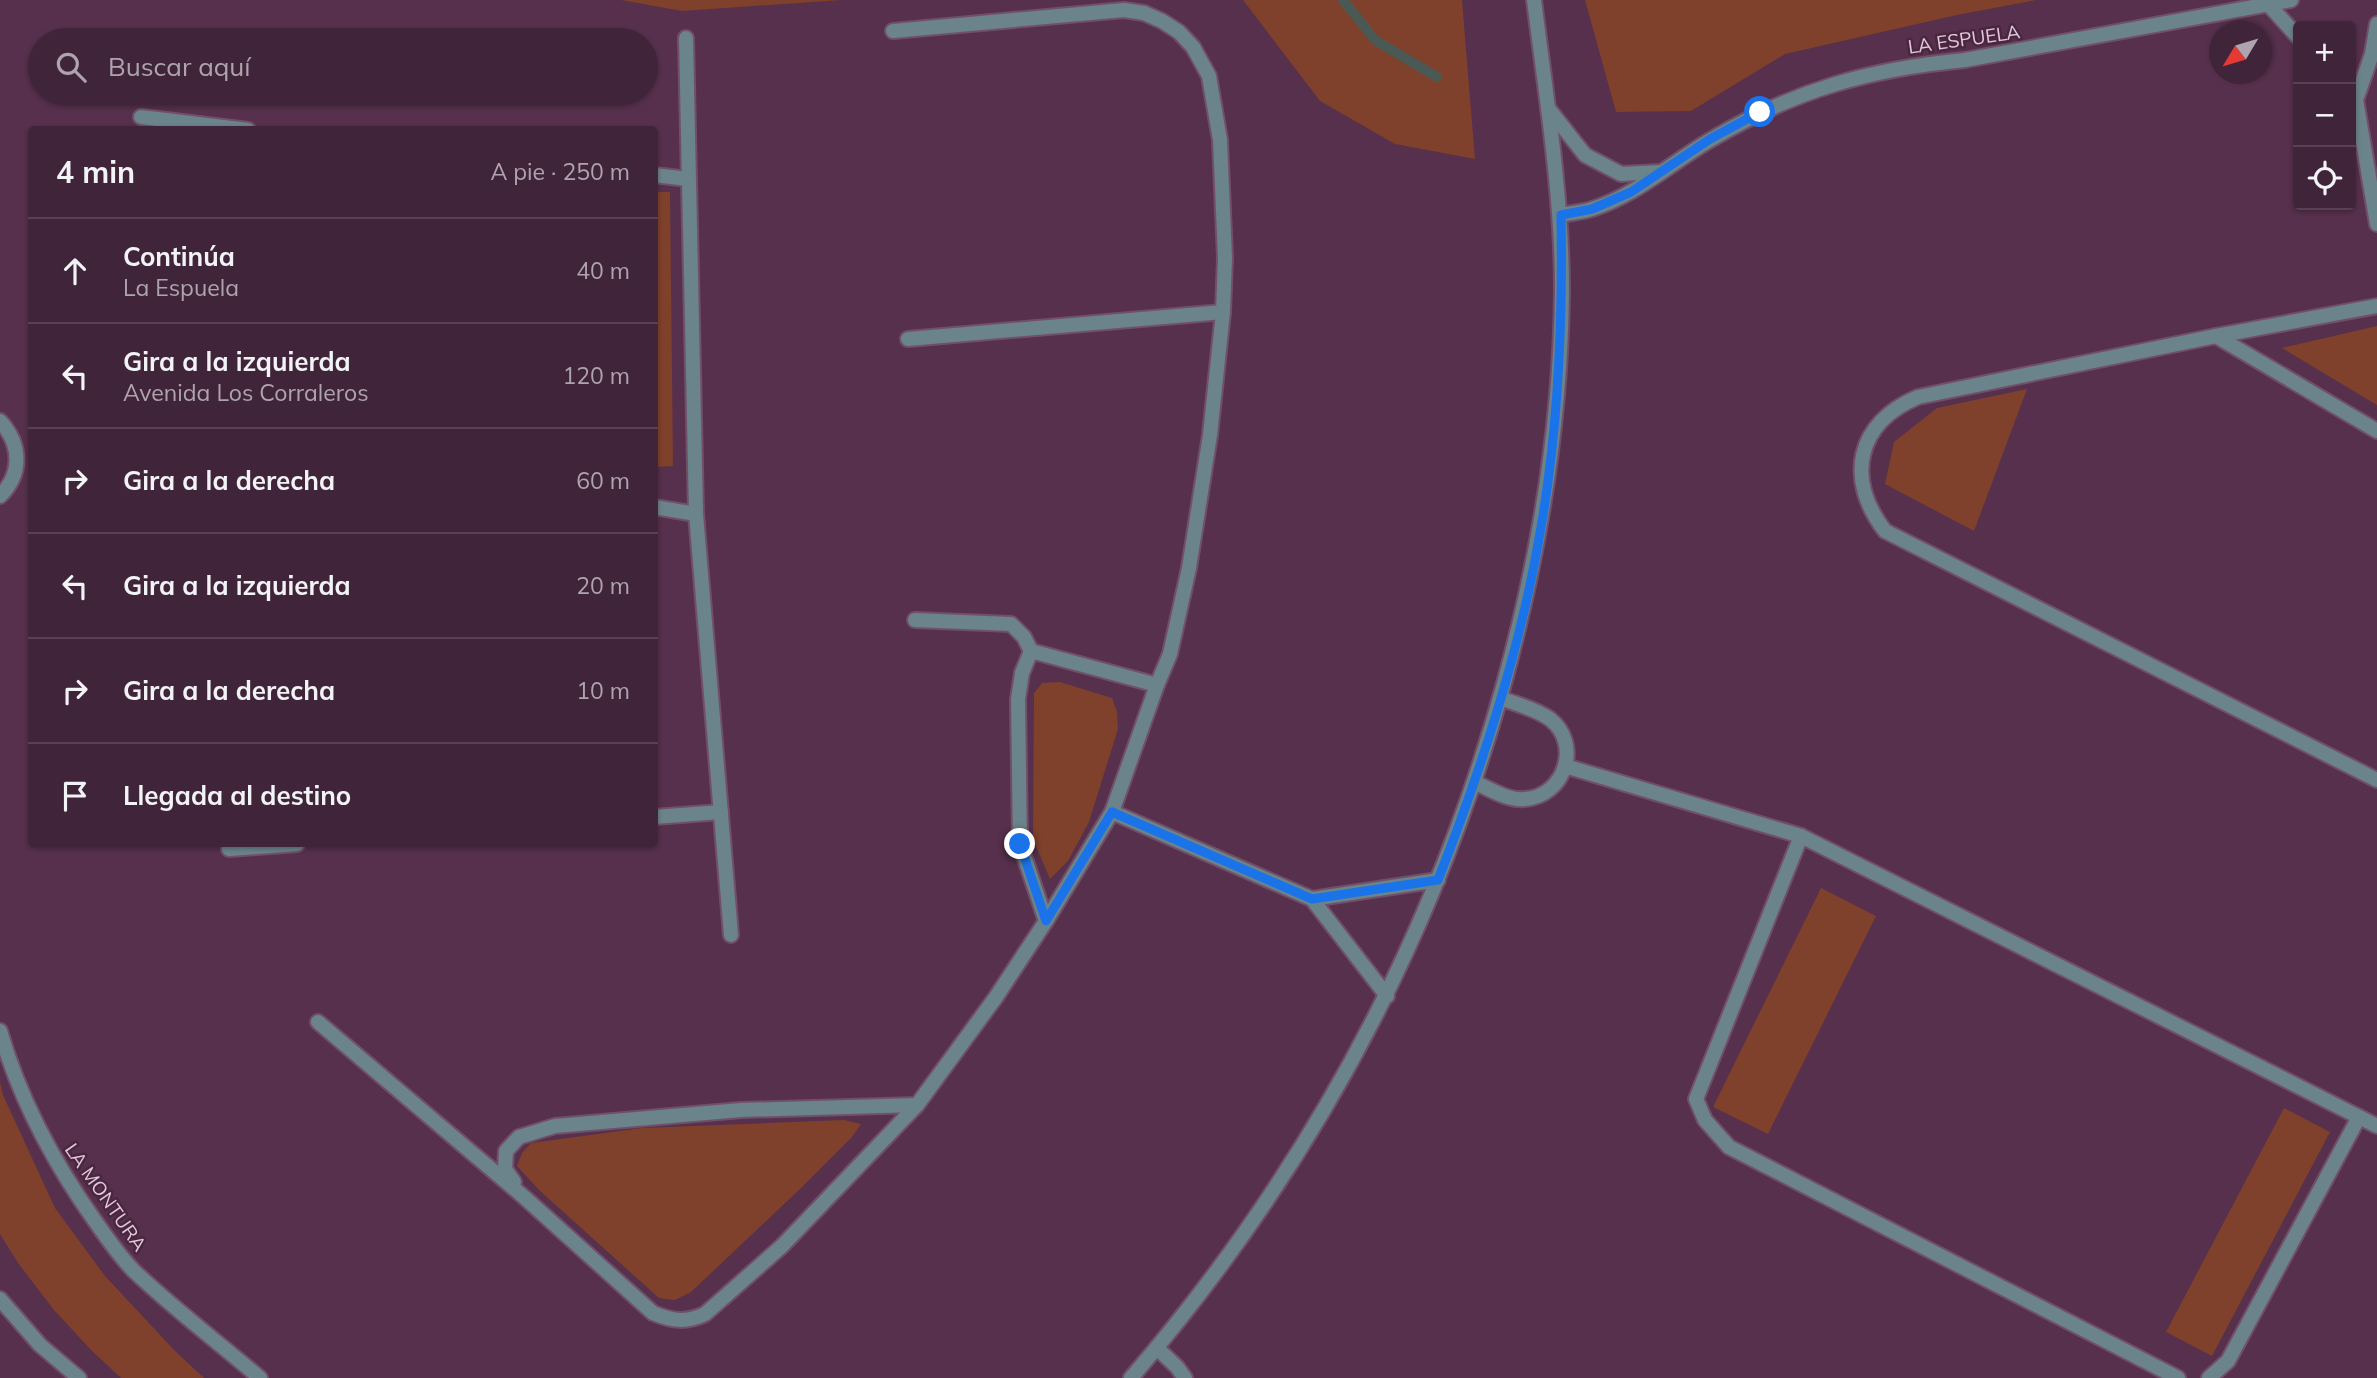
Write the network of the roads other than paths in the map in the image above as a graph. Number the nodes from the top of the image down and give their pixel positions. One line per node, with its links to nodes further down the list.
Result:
1 (1534, 0): 9 (street)
2 (2291, 0): 3 (street, LA ESPUELA)
3 (2269, 5): 6 (street); 13 (street, LA ESPUELA)
4 (2377, 24): 8 (street)
5 (893, 31): 19 (street)
6 (2293, 31)
7 (686, 38): 15 (street)
8 (2356, 92)
9 (1547, 106): 13 (street); 16 (street)
10 (2356, 108): 17 (street)
11 (141, 117): 12 (street)
12 (215, 126)
13 (1663, 172): 16 (street, LA ESPUELA)
14 (658, 175): 15 (street)
15 (688, 179): 27 (street)
16 (1561, 215): 31 (street)
17 (2377, 224)
18 (2377, 306): 20 (street)
19 (1223, 312): 21 (street); 30 (street)
20 (2216, 336): 23 (street); 33 (street)
21 (908, 339)
22 (0, 421): 24 (street)
23 (2377, 430)
24 (25, 458): 25 (street)
25 (0, 496)
26 (658, 508): 27 (street)
27 (696, 514): 35 (street)
28 (915, 620): 29 (street)
29 (1031, 651): 30 (street); 43 (street)
30 (1157, 685): 36 (street)
31 (1500, 698): 32 (street); 34 (street)
32 (1565, 766): 34 (street); 38 (street)
33 (2377, 780)
34 (1474, 782): 41 (street)
35 (721, 812): 37 (street); 44 (street)
36 (1112, 812): 42 (street); 43 (street)
37 (658, 817)
38 (1801, 835): 49 (street); 58 (street)
39 (256, 847): 40 (street)
40 (229, 849)
41 (1438, 880): 42 (street); 45 (street)
42 (1312, 899): 45 (street)
43 (1046, 921): 48 (street)
44 (731, 935)
45 (1387, 996): 53 (street)
46 (318, 1022): 51 (street)
47 (0, 1031): 55 (street, LA MONTURA)
48 (917, 1105): 51 (street); 51 (street)
49 (2359, 1117): 50 (street); 59 (street)
50 (2377, 1125)
51 (524, 1197)
52 (0, 1299): 54 (street)
53 (1157, 1348): 56 (street); 57 (street)
54 (79, 1378)
55 (260, 1378)
56 (1131, 1378)
57 (1185, 1378)
58 (2178, 1378)
59 (2209, 1378)

